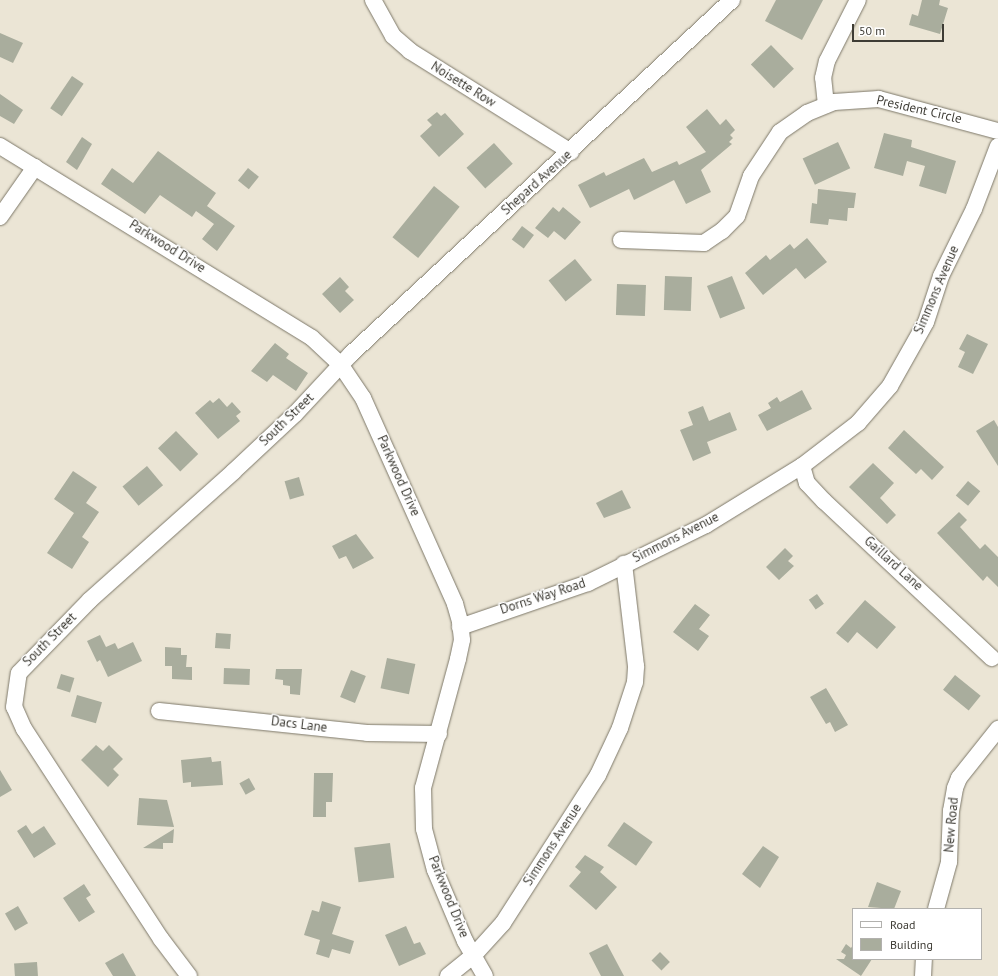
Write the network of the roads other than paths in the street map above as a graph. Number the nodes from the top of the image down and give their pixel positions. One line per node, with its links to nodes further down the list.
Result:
1 (373, 0): 8 (street, Noisette Row)
2 (732, 0): 8 (street, Shepard Avenue)
3 (858, 0): 4 (street)
4 (826, 105): 5 (street, President Circle); 11 (street, President Circle)
5 (998, 131)
6 (0, 146): 9 (street, Parkwood Drive)
7 (998, 146): 13 (street, Simmons Avenue)
8 (571, 152): 12 (street, Shepard Avenue)
9 (34, 167): 10 (street); 12 (street, Parkwood Drive)
10 (0, 217)
11 (621, 240)
12 (340, 364): 15 (street, Parkwood Drive); 23 (street, South Street)
13 (802, 466): 14 (street, Simmons Avenue); 16 (street, Gaillard Lane)
14 (624, 564): 15 (street, Dorns Way Road); 21 (street, Simmons Avenue)
15 (460, 627): 19 (street, Parkwood Drive)
16 (992, 658)
17 (159, 711): 19 (street, Dacs Lane)
18 (998, 729): 20 (street, New Road)
19 (439, 734): 21 (street, Parkwood Drive)
20 (936, 908)
21 (474, 956): 24 (street, Simmons Avenue); 25 (street, Parkwood Drive)
22 (924, 960): 26 (street)
23 (189, 976)
24 (448, 976)
25 (485, 976)
26 (923, 976)

